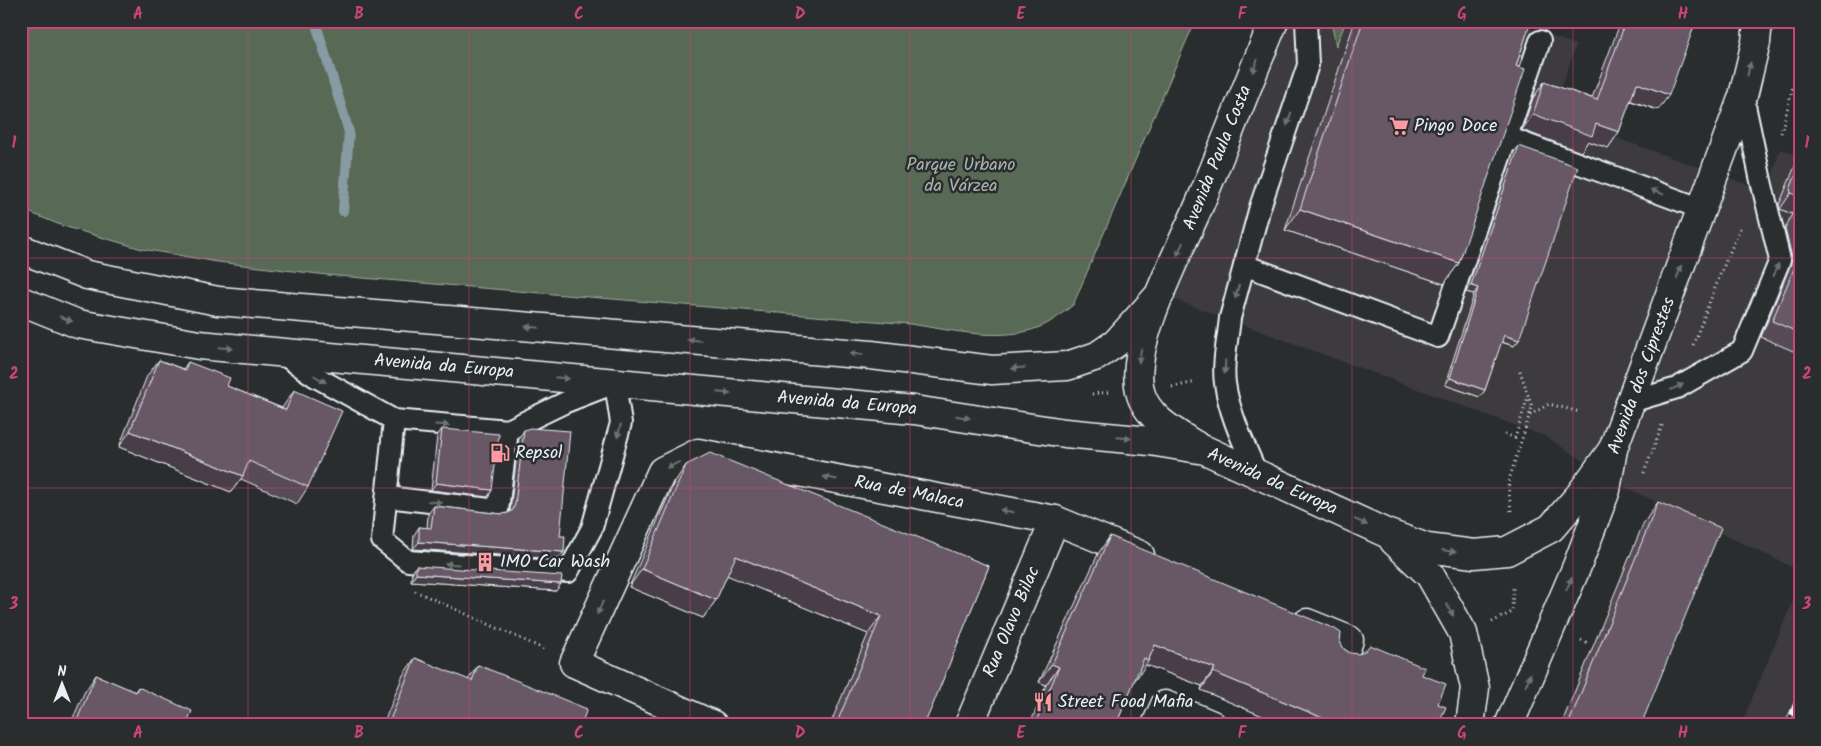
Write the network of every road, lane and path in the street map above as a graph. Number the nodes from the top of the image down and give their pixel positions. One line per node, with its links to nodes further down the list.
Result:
1 (1274, 21): 10 (main road, Avenida Paula Costa, one-way to 10)
2 (1306, 21): 9 (lane, one-way to 9)
3 (1758, 21): 5 (main road, Avenida dos Ciprestes, one-way to 3)
4 (1540, 40): 6 (lane)
5 (1743, 96): 7 (main road, Avenida dos Ciprestes); 18 (lane, one-way to 5)
6 (1507, 137): 7 (lane, one-way to 6); 9 (lane)
7 (1702, 209): 18 (main road, Avenida dos Ciprestes, one-way to 7)
8 (21, 249): 10 (main road, one-way to 8)
9 (1244, 265): 26 (lane, one-way to 26)
10 (1160, 294): 25 (main road, one-way to 25)
11 (21, 301): 12 (main road, Avenida da Europa, one-way to 12)
12 (280, 352): 15 (main road, Avenida da Europa, one-way to 15); 21 (lane, one-way to 21)
13 (1519, 368): 17 (path)
14 (1196, 382): 16 (path)
15 (615, 383): 22 (lane); 25 (main road, Avenida da Europa, one-way to 25); 27 (lane, one-way to 27)
16 (1169, 388)
17 (1529, 396): 20 (path); 23 (path)
18 (1630, 402): 24 (main road, Avenida dos Ciprestes)
19 (1580, 412): 20 (path)
20 (1529, 416): 28 (path)
21 (394, 420): 22 (lane, one-way to 22); 27 (lane)
22 (508, 430): 27 (lane, one-way to 22)
23 (1505, 434)
24 (1613, 449): 30 (main road, Avenida da Europa, one-way to 24); 43 (main road, Avenida dos Ciprestes, one-way to 24)
25 (1205, 450): 26 (main road, Avenida da Europa)
26 (1257, 474): 30 (main road, Avenida da Europa, one-way to 30)
27 (387, 497)
28 (1511, 511)
29 (1055, 520): 31 (main road, Rua de Malaca); 37 (main road, Rua de Malaca, one-way to 37); 39 (main road, Rua Olavo Bilac)
30 (1386, 533): 42 (main road, one-way to 42)
31 (1159, 563)
32 (1513, 588): 35 (path)
33 (410, 589): 37 (path)
34 (1286, 614): 36 (main road)
35 (1491, 622)
36 (1346, 648)
37 (574, 663): 38 (main road)
38 (704, 723)
39 (969, 725)
40 (1156, 725): 41 (main road)
41 (1212, 725)
42 (1470, 725)
43 (1508, 725)

